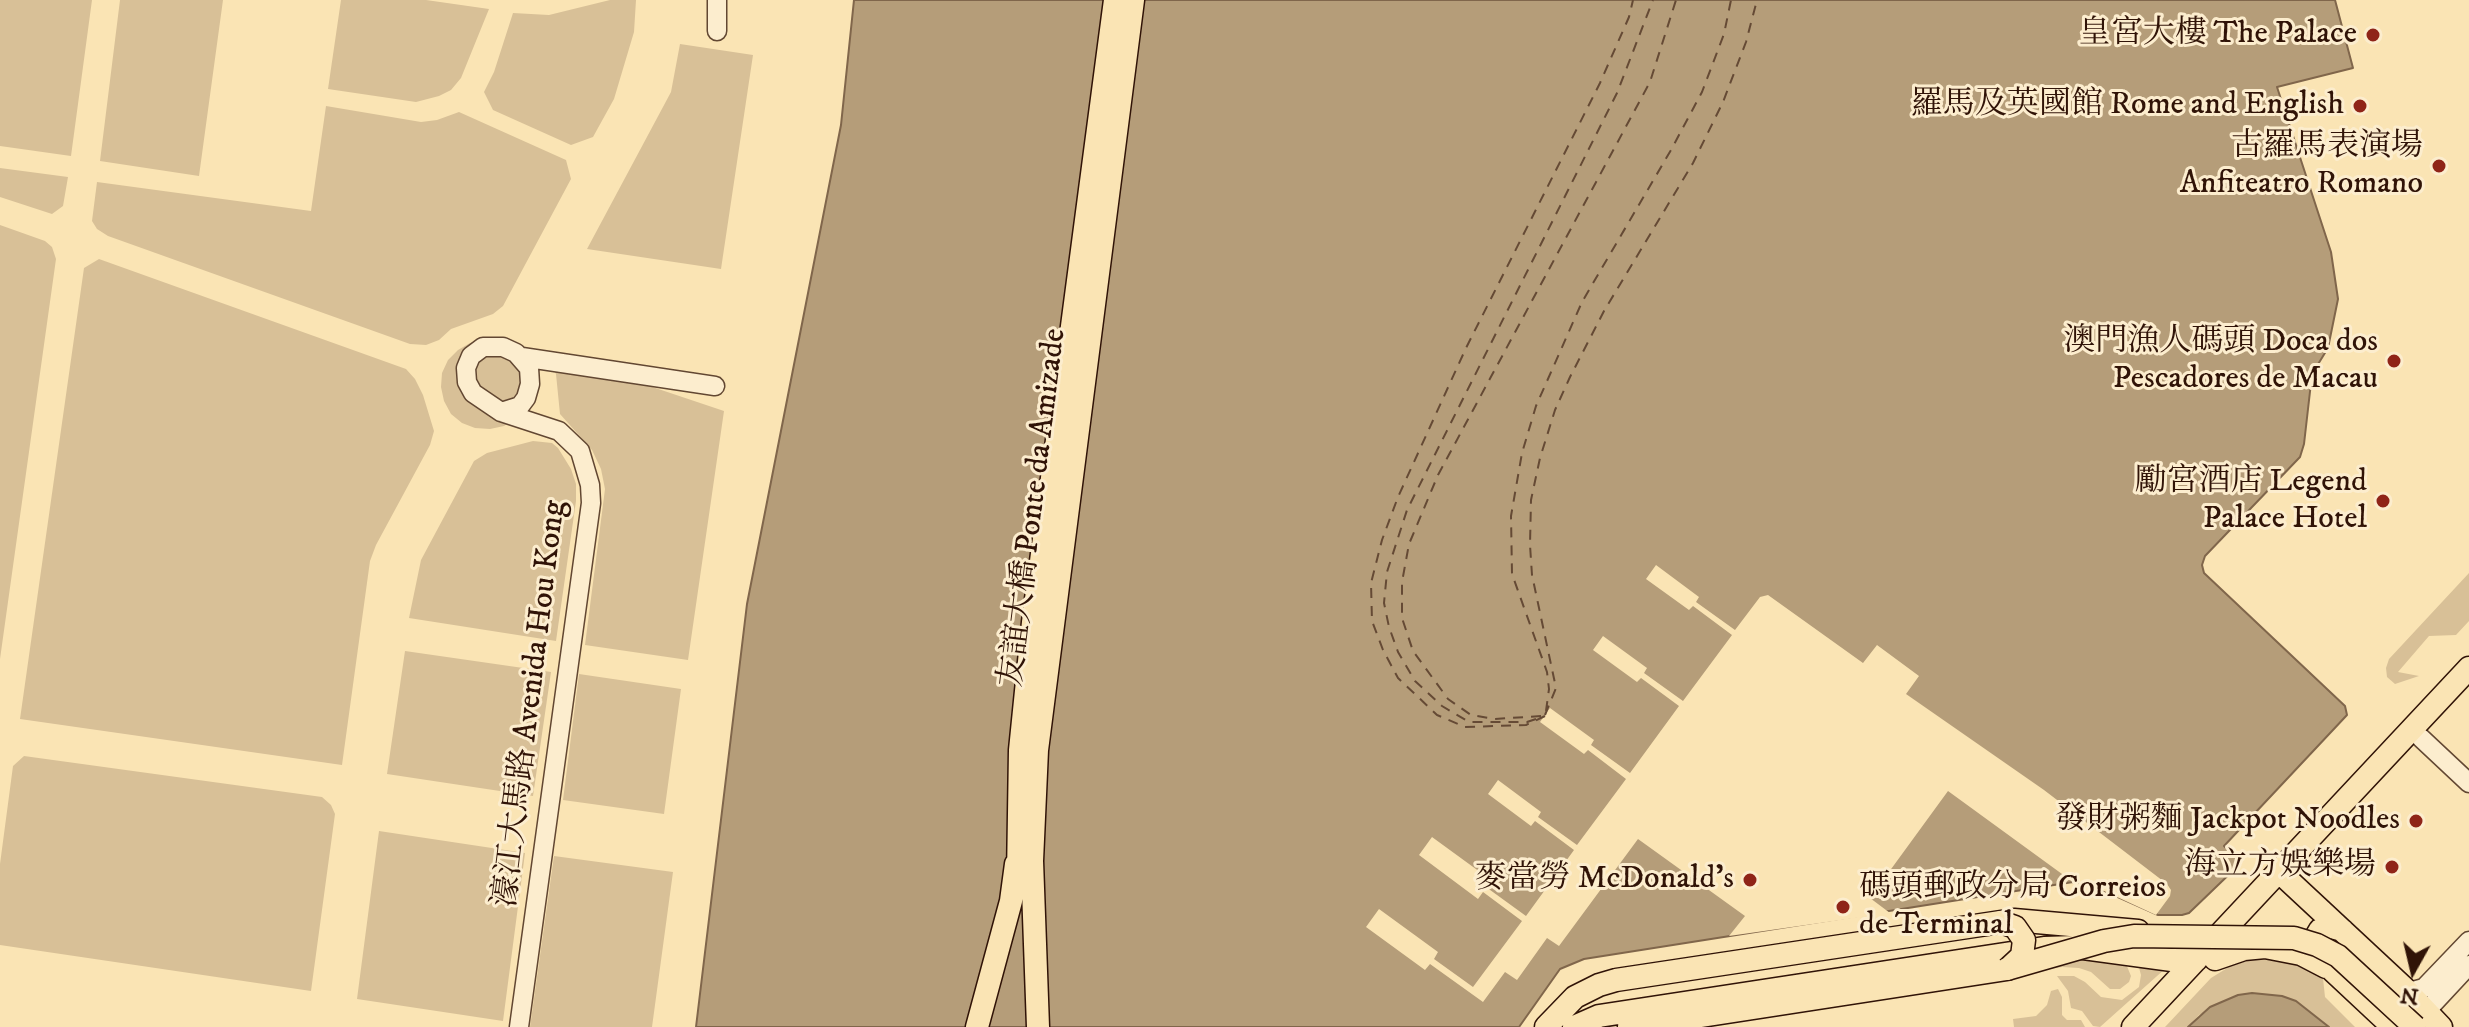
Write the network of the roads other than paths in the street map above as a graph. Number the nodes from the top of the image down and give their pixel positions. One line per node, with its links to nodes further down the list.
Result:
1 (717, 0): 4 (street)
2 (1115, 0): 14 (main road, 友誼大橋 Ponte da Amizade)
3 (1133, 0): 20 (main road, 友誼大橋 Ponte da Amizade)
4 (717, 31)
5 (522, 357): 6 (street); 7 (street); 7 (street)
6 (715, 386)
7 (501, 412): 27 (street, 濠江大馬路 Avenida Hou Kong)
8 (2469, 668): 21 (main road)
9 (2469, 687): 10 (main road)
10 (2421, 738): 12 (street); 15 (main road)
11 (2469, 760): 12 (street)
12 (2448, 764): 13 (street)
13 (2469, 783)
14 (1017, 859): 28 (main road); 29 (main road, 友誼大橋 Ponte da Amizade)
15 (2288, 880): 17 (main road); 21 (main road)
16 (2001, 922): 18 (main road, bridge); 23 (main road, bridge); 32 (main road)
17 (2342, 930): 24 (main road); 25 (main road)
18 (2191, 936): 23 (main road, bridge); 26 (main road, bridge)
19 (2469, 941): 25 (street)
20 (1033, 946): 30 (main road, 友誼大橋 Ponte da Amizade); 31 (main road)
21 (2205, 960): 24 (main road); 33 (main road); 35 (main road); 36 (main road)
22 (2469, 965): 26 (street)
23 (2007, 969): 34 (main road)
24 (2334, 972): 37 (main road)
25 (2404, 988): 26 (main road)
26 (2429, 1024)
27 (519, 1027)
28 (977, 1027)
29 (1024, 1027)
30 (1038, 1027)
31 (1050, 1027)
32 (1546, 1027)
33 (1574, 1027)
34 (1629, 1027)
35 (2133, 1027)
36 (2150, 1027)
37 (2393, 1027)

